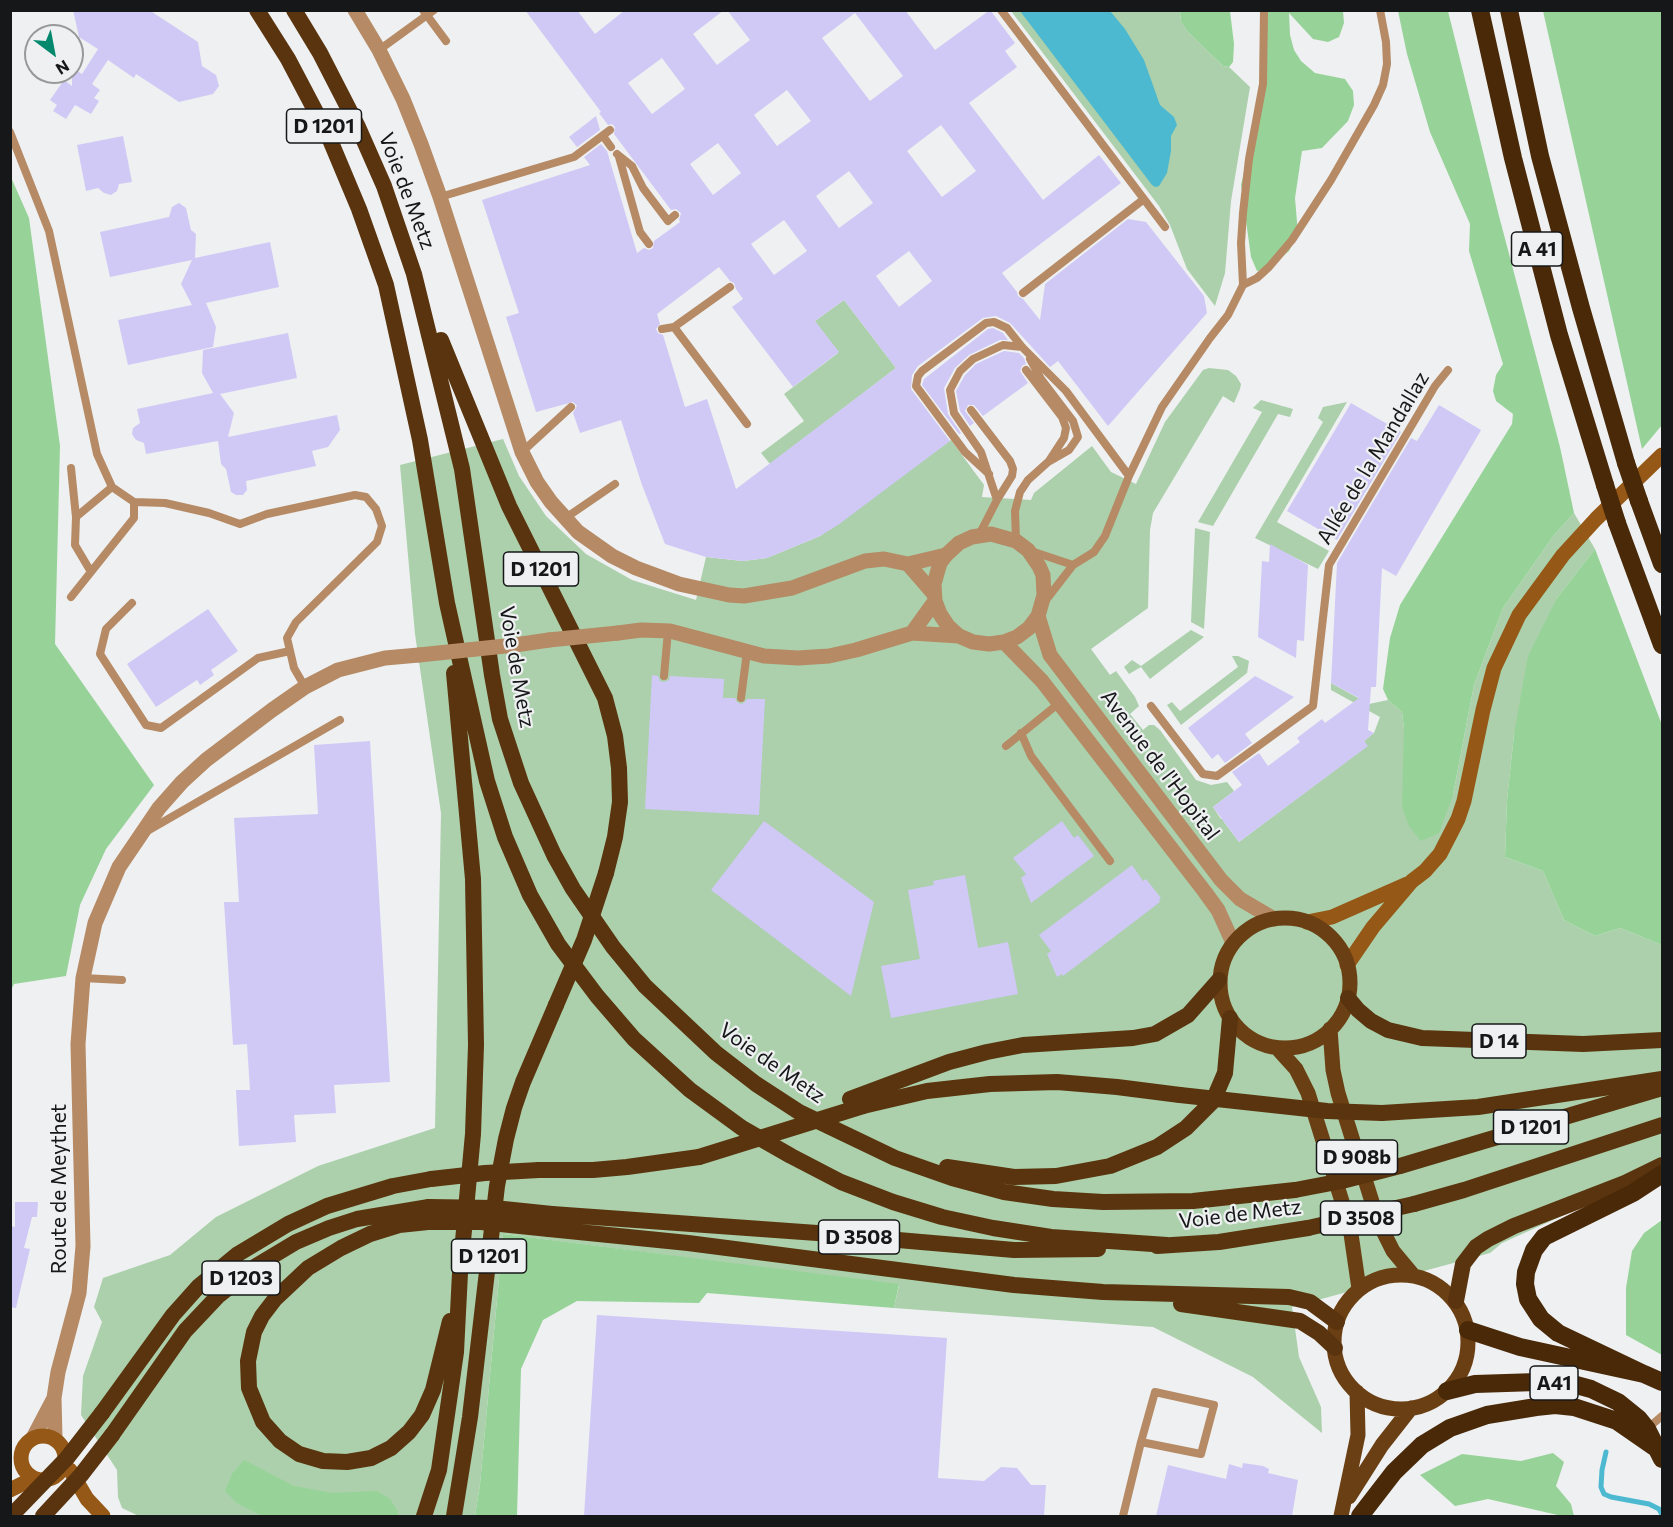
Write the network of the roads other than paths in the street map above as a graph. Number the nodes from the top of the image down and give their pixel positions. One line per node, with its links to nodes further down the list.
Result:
1 (257, 10): 55 (highway, D 1201)
2 (294, 10): 21 (highway, Voie de Metz / D 1201)
3 (355, 10): 11 (street)
4 (1001, 10): 17 (lane)
5 (1264, 10): 22 (lane)
6 (1380, 10): 22 (lane)
7 (1480, 10): 61 (highway, A 41, bridge)
8 (1509, 10): 49 (highway, A 41, bridge)
9 (428, 12): 10 (lane); 11 (lane)
10 (446, 41)
11 (379, 50): 16 (street)
12 (610, 130): 14 (lane)
13 (10, 132): 40 (lane)
14 (603, 136): 15 (lane); 16 (lane)
15 (616, 152): 18 (lane); 20 (lane)
16 (440, 197): 33 (street)
17 (1144, 199): 19 (lane); 24 (lane)
18 (675, 215)
19 (1165, 227)
20 (649, 244)
21 (414, 274): 91 (highway, Voie de Metz); 128 (highway, D 1201, bridge)
22 (1243, 285): 38 (lane)
23 (730, 287): 25 (lane)
24 (1023, 293)
25 (674, 327): 26 (lane); 32 (lane)
26 (662, 329)
27 (1022, 347): 35 (lane); 37 (lane); 37 (lane); 38 (lane)
28 (1026, 370): 35 (lane)
29 (1448, 370): 68 (lane, Allée de la Mandallaz)
30 (571, 407): 33 (lane)
31 (972, 410): 41 (lane)
32 (747, 424)
33 (522, 452): 44 (street)
34 (1662, 455): 74 (main road)
35 (1048, 462): 46 (lane)
36 (71, 468): 43 (lane)
37 (989, 474): 41 (lane)
38 (1129, 476): 50 (lane)
39 (615, 484): 44 (lane)
40 (112, 487): 42 (lane); 43 (lane)
41 (997, 500): 45 (lane)
42 (134, 502): 51 (lane); 62 (lane)
43 (76, 517): 51 (lane)
44 (564, 519): 48 (street)
45 (978, 535): 46 (street); 47 (street)
46 (1022, 545): 50 (lane); 56 (street)
47 (946, 555): 48 (street); 53 (street)
48 (908, 564): 53 (street)
49 (1662, 564)
50 (1073, 565): 56 (lane)
51 (91, 572): 52 (lane)
52 (71, 597)
53 (935, 597): 58 (street); 59 (street)
54 (132, 603): 62 (lane)
55 (447, 603): 96 (highway); 97 (highway, D 1201)
56 (1040, 610): 60 (street); 75 (street, Avenue de l'Hopital)
57 (668, 632): 63 (street, Route de Meythet); 64 (lane); 65 (street, Route de Meythet, bridge)
58 (912, 633): 59 (street); 63 (street, Route de Meythet)
59 (959, 636): 60 (street)
60 (1004, 642): 67 (street, Avenue de l'Hopital)
61 (1662, 645)
62 (290, 651): 65 (lane)
63 (747, 652): 66 (lane)
64 (664, 676)
65 (305, 687): 72 (street, Route de Meythet)
66 (741, 698)
67 (1058, 704): 70 (lane); 77 (street, Avenue de l'Hopital)
68 (1151, 706)
69 (340, 720): 72 (lane)
70 (1021, 733): 71 (lane); 73 (lane)
71 (1006, 746)
72 (139, 836): 79 (street, Route de Meythet)
73 (1110, 861)
74 (1412, 881): 76 (main road); 78 (main road)
75 (1274, 919): 76 (main road); 77 (main road)
76 (1307, 922): 78 (main road)
77 (1233, 943): 81 (main road)
78 (1347, 965): 82 (main road)
79 (83, 978): 80 (lane); 109 (street, Route de Meythet)
80 (122, 980)
81 (1219, 980): 83 (main road); 89 (highway)
82 (1348, 998): 84 (main road); 85 (highway, D 14)
83 (1230, 1018): 86 (main road); 91 (highway)
84 (1330, 1029): 86 (main road); 98 (main road, D 908b)
85 (1662, 1040)
86 (1277, 1048): 99 (main road, D 908b)
87 (1662, 1079): 89 (highway, bridge)
88 (1662, 1088): 91 (highway, D 1201, bridge)
89 (856, 1102): 124 (highway, D 1203, bridge)
90 (1662, 1125): 96 (highway, Voie de Metz / D 3508, bridge)
91 (861, 1143)
92 (1662, 1166): 101 (highway)
93 (1662, 1174): 105 (highway)
94 (428, 1214): 95 (highway, D 1203, bridge); 97 (highway); 125 (highway, D 1203, bridge)
95 (551, 1222): 96 (highway, D 3508); 100 (highway)
96 (1167, 1245)
97 (460, 1273): 127 (highway, D 1201)
98 (1413, 1275): 99 (main road); 101 (main road)
99 (1359, 1289): 102 (main road)
100 (1103, 1292): 102 (highway); 104 (highway)
101 (1456, 1301): 103 (main road)
102 (1337, 1322): 104 (main road)
103 (1468, 1330): 105 (highway); 107 (main road)
104 (1335, 1348): 108 (main road)
105 (1644, 1374): 106 (highway)
106 (1662, 1382)
107 (1447, 1391): 110 (main road); 112 (highway, A41)
108 (1357, 1392): 110 (main road); 123 (main road)
109 (54, 1398): 113 (street, Route de Meythet); 114 (street, Route de Meythet)
110 (1411, 1408): 123 (main road)
111 (1662, 1416): 112 (lane)
112 (1647, 1429): 116 (highway)
113 (33, 1438): 114 (main road); 117 (main road)
114 (55, 1438): 118 (main road)
115 (1141, 1442): 115 (lane); 129 (lane)
116 (1660, 1451): 130 (highway)
117 (16, 1461): 119 (main road)
118 (66, 1462): 120 (main road); 122 (main road)
119 (34, 1478): 120 (main road); 121 (main road)
120 (51, 1479): 122 (main road)
121 (10, 1490)
122 (87, 1499): 126 (main road)
123 (1342, 1511)
124 (11, 1516)
125 (43, 1516)
126 (103, 1516)
127 (424, 1516)
128 (454, 1516)
129 (1123, 1516)
130 (1360, 1516)

